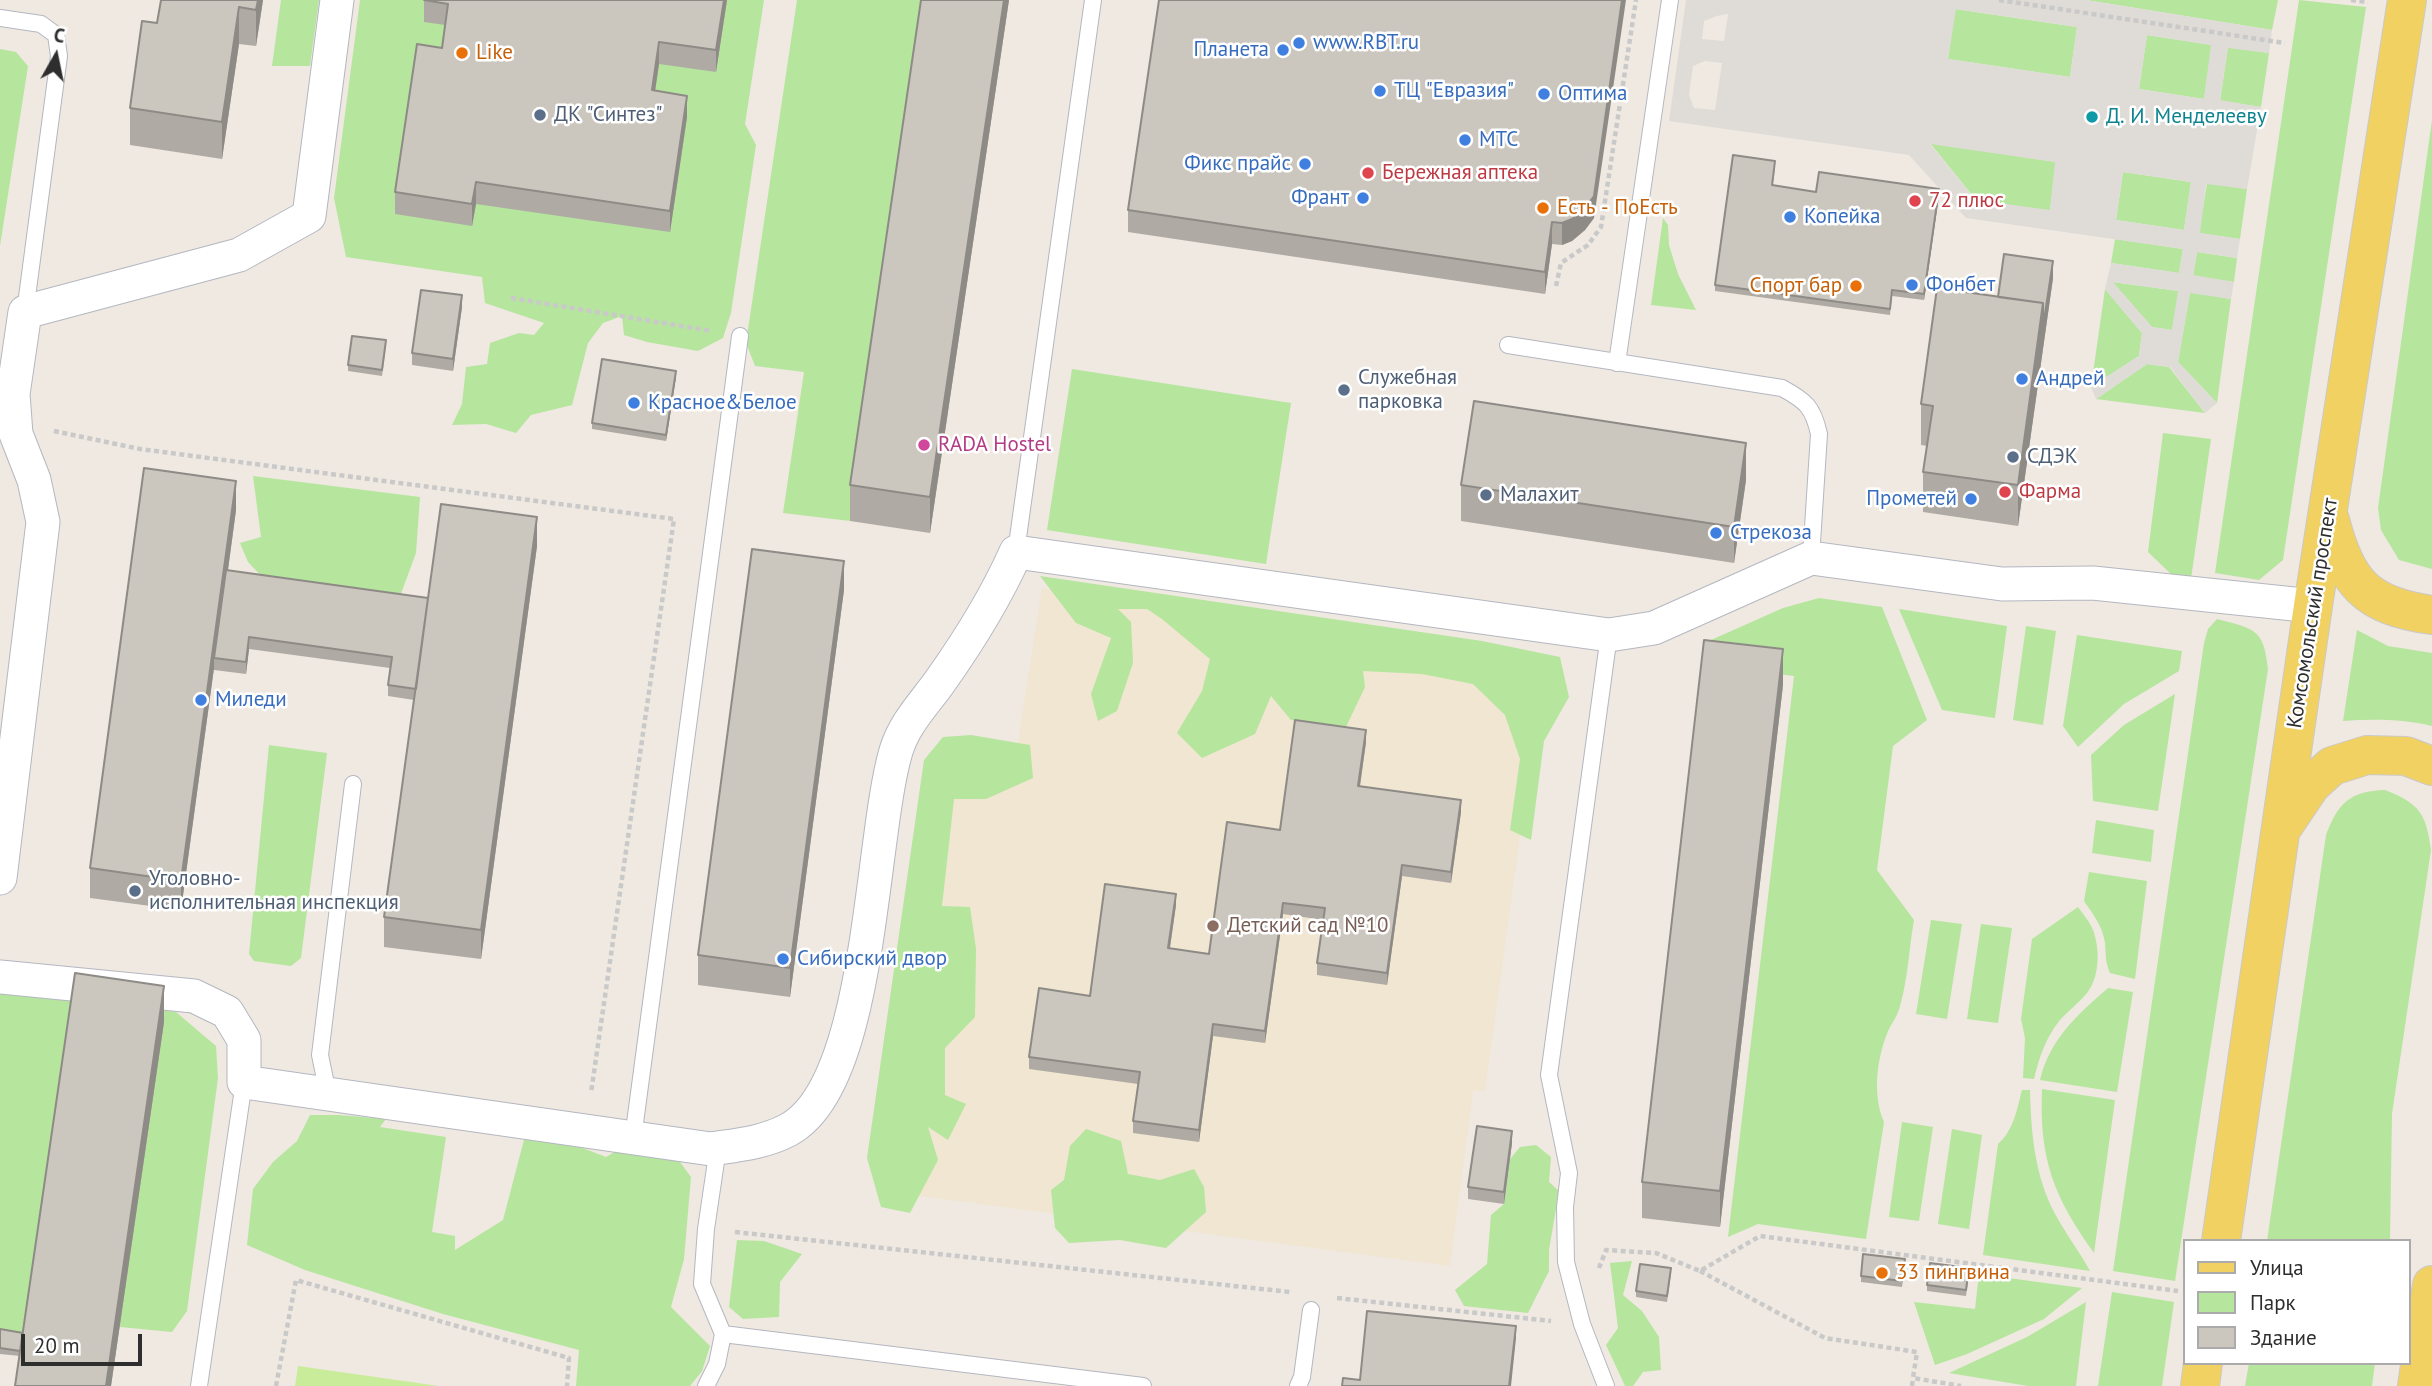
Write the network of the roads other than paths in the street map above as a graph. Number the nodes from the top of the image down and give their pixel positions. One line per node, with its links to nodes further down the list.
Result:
1 (337, 0): 6 (street)
2 (1093, 0): 12 (lane)
3 (1670, 0): 9 (lane)
4 (2407, 3): 11 (main road, Комсомольский проспект)
5 (0, 18): 6 (lane)
6 (25, 312): 10 (street)
7 (740, 336): 24 (lane)
8 (1508, 345): 9 (lane)
9 (1617, 363): 13 (lane)
10 (8, 433): 20 (street)
11 (2328, 514): 14 (main road, Комсомольский проспект); 15 (main road)
12 (1016, 552): 16 (street); 25 (street)
13 (1811, 558): 14 (street); 16 (street)
14 (2313, 606): 19 (main road, Комсомольский проспект)
15 (2432, 615)
16 (1609, 635): 36 (lane)
17 (2432, 766): 19 (main road)
18 (353, 784): 23 (lane)
19 (2280, 831): 26 (main road, Комсомольский проспект)
20 (0, 878)
21 (0, 977): 22 (street)
22 (244, 1082): 23 (street); 32 (lane)
23 (328, 1094): 24 (street)
24 (633, 1138): 25 (street)
25 (718, 1148): 29 (lane)
26 (2222, 1232)
27 (2432, 1285): 31 (main road)
28 (1311, 1310): 35 (lane)
29 (723, 1334): 33 (lane); 34 (lane)
30 (2203, 1365): 37 (main road)
31 (2423, 1378)
32 (199, 1386)
33 (706, 1386)
34 (1143, 1386)
35 (1298, 1386)
36 (1605, 1386)
37 (2200, 1386)

